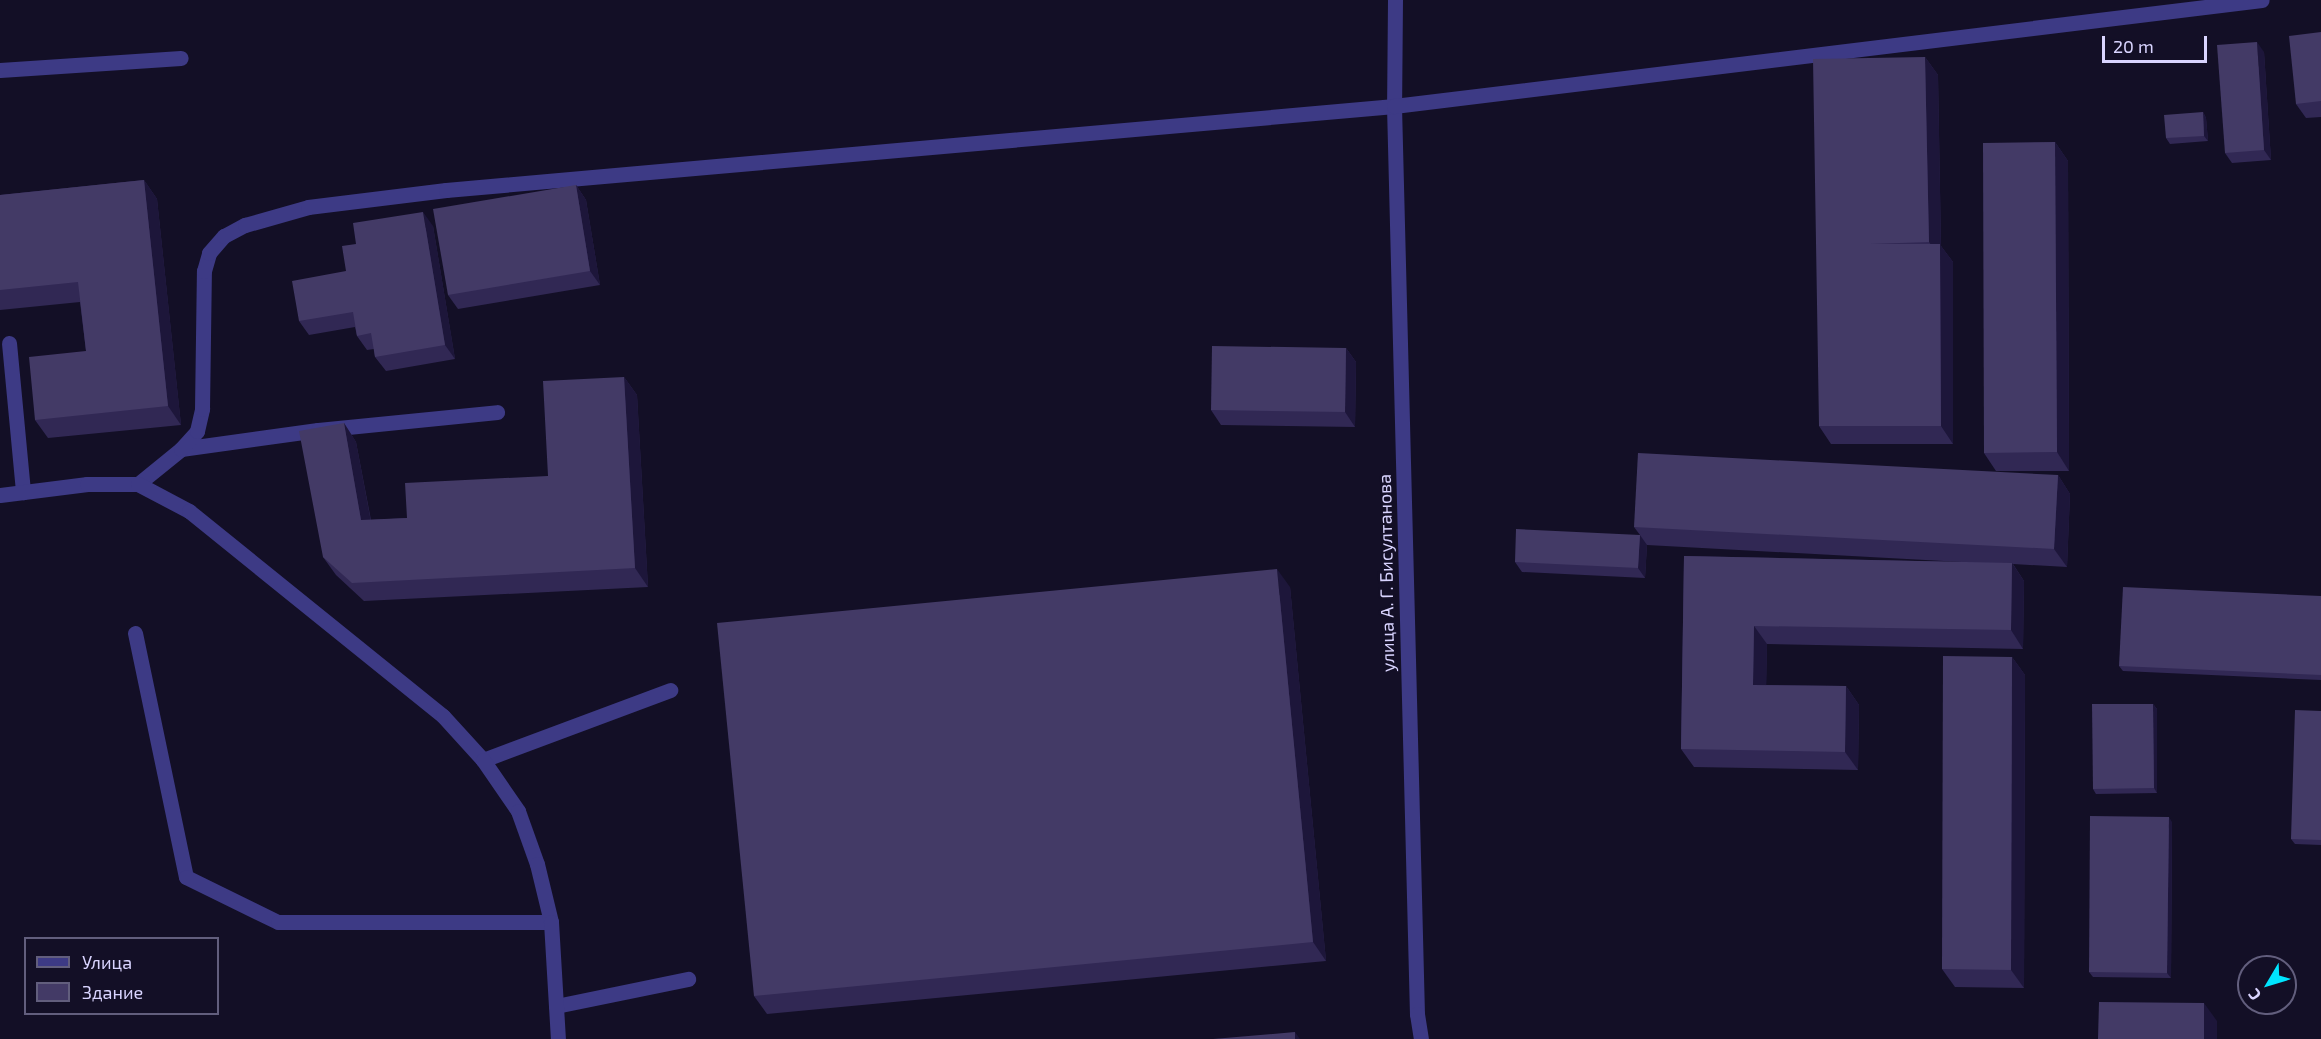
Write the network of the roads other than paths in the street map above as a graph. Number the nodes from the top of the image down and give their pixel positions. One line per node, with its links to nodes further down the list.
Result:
1 (1395, 0): 5 (street, улица А. Г. Бисултанова)
2 (2262, 0): 5 (street)
3 (182, 58): 4 (street)
4 (0, 70)
5 (1394, 106): 8 (street); 19 (street, улица А. Г. Бисултанова)
6 (9, 343): 10 (street)
7 (497, 412): 8 (street)
8 (181, 449): 9 (street)
9 (138, 484): 10 (street); 14 (street)
10 (23, 492): 11 (street)
11 (0, 495)
12 (135, 633): 15 (street)
13 (670, 690): 14 (street)
14 (483, 760): 15 (street)
15 (551, 922): 17 (street)
16 (688, 979): 17 (street)
17 (556, 1006): 18 (street)
18 (558, 1039)
19 (1421, 1039)

